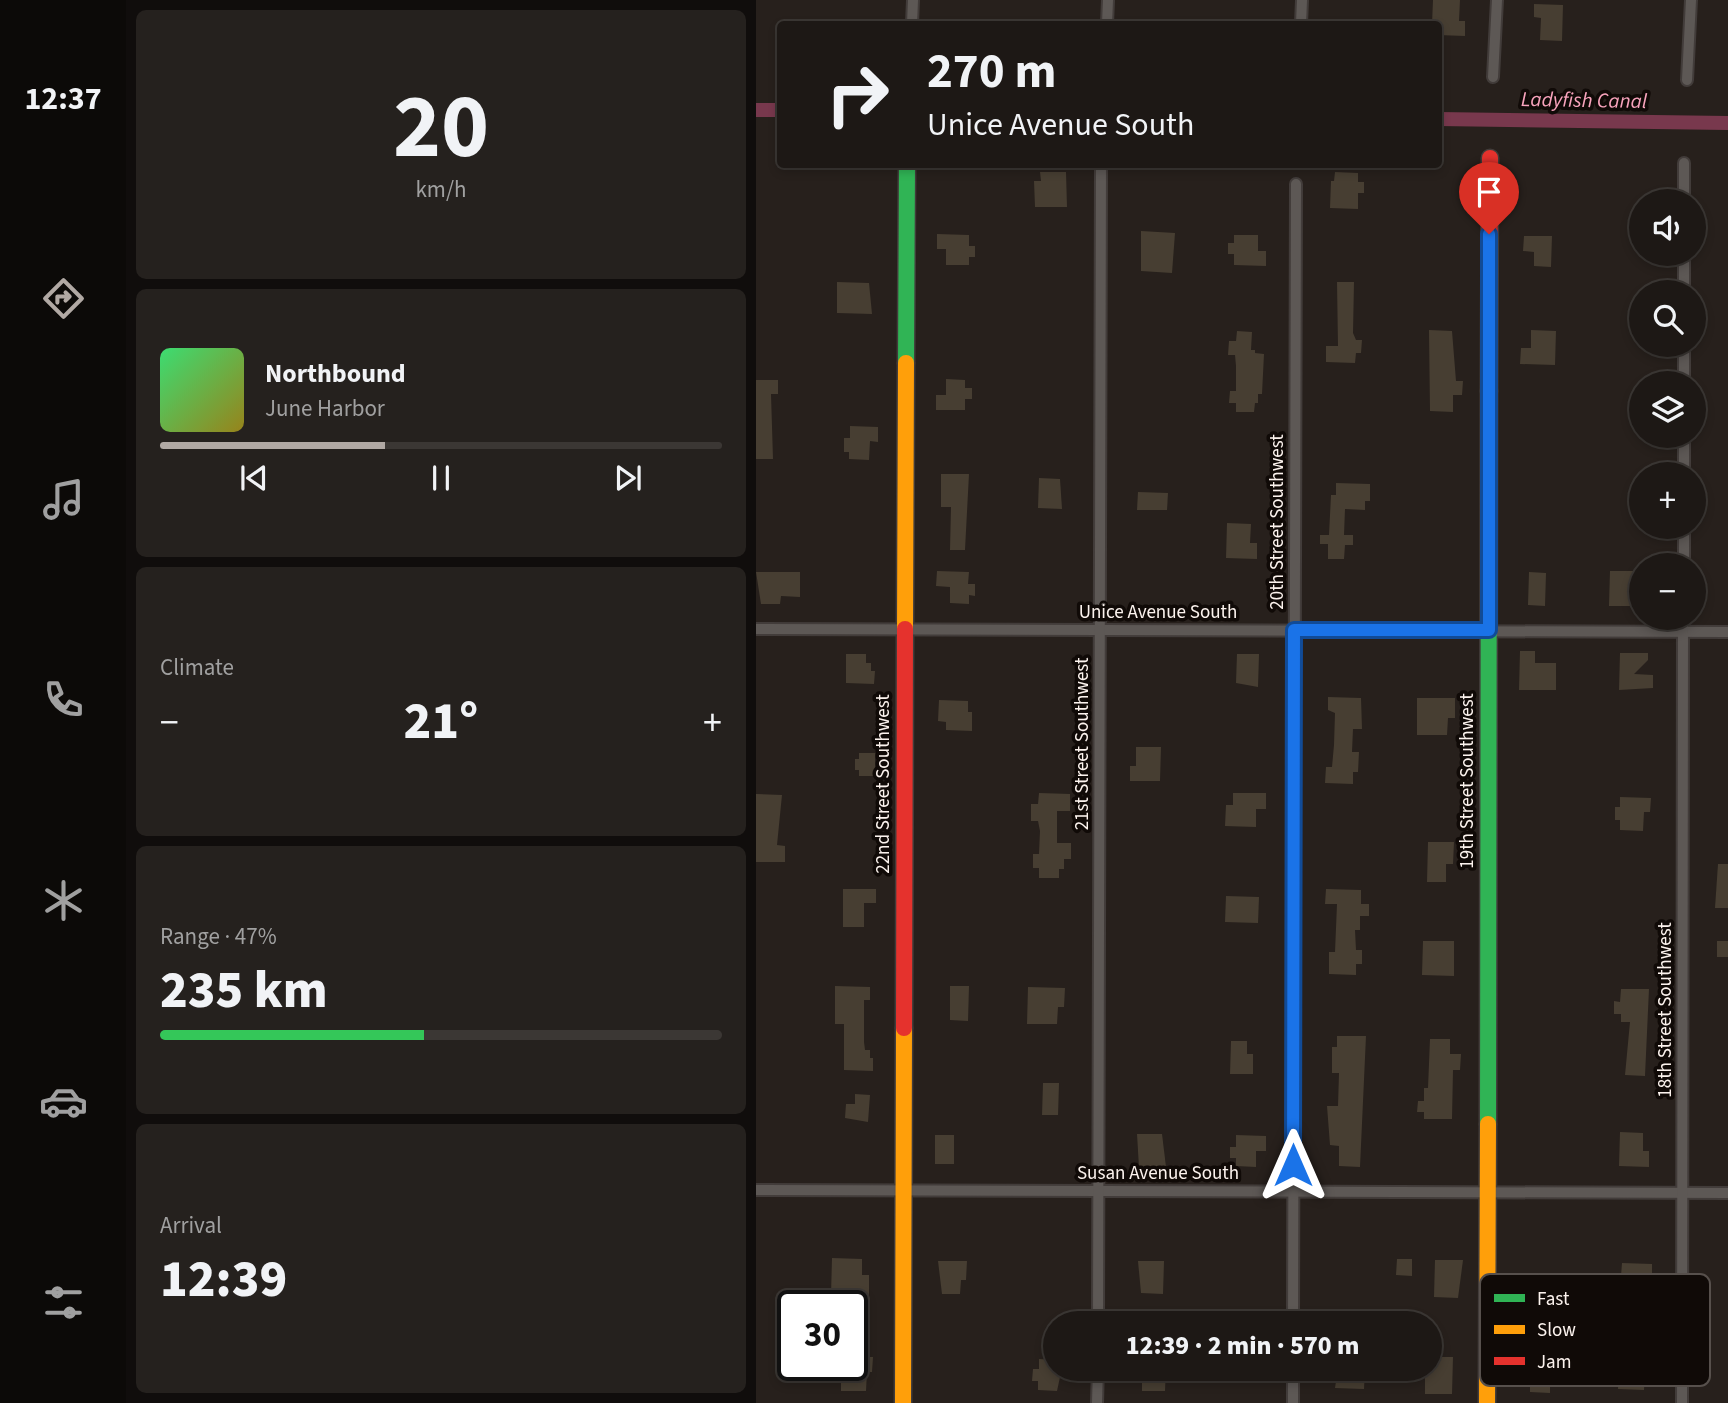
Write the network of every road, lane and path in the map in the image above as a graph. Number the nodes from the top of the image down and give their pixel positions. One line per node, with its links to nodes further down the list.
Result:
1 (913, 0): 6 (street)
2 (1108, 0): 7 (street)
3 (1302, 0): 8 (street)
4 (1497, 0): 9 (street)
5 (1691, 0): 10 (street)
6 (912, 21)
7 (1107, 21)
8 (1301, 21)
9 (1493, 76)
10 (1687, 80)
11 (1490, 158): 21 (street, 19th Street Southwest)
12 (1684, 163): 16 (street)
13 (907, 168): 18 (street, 22nd Street Southwest)
14 (1101, 168): 19 (street, 21st Street Southwest)
15 (1296, 184): 20 (street, 20th Street Southwest)
16 (1684, 189)
17 (756, 629): 18 (street, Unice Avenue South)
18 (905, 629): 19 (street, Unice Avenue South); 25 (street, 22nd Street Southwest)
19 (1100, 630): 20 (street, Unice Avenue South); 26 (street, 21st Street Southwest)
20 (1294, 630): 21 (street, Unice Avenue South); 27 (street, 20th Street Southwest)
21 (1489, 630): 22 (street, Unice Avenue South); 28 (street, 19th Street Southwest)
22 (1684, 631): 23 (street, Unice Avenue South); 29 (street, 18th Street Southwest)
23 (1728, 632)
24 (756, 1190): 25 (street, Susan Avenue South)
25 (903, 1191): 26 (street, Susan Avenue South); 37 (street, 22nd Street Southwest)
26 (1098, 1191): 27 (street, Susan Avenue South); 33 (street, 21st Street Southwest)
27 (1293, 1191): 28 (street, Susan Avenue South); 34 (street, 20th Street Southwest)
28 (1487, 1192): 29 (street, Susan Avenue South); 31 (street, 19th Street Southwest)
29 (1682, 1193): 30 (street, Susan Avenue South); 32 (street, 18th Street Southwest)
30 (1728, 1193)
31 (1487, 1274)
32 (1682, 1274)
33 (1098, 1311)
34 (1293, 1311)
35 (1098, 1381): 38 (street)
36 (1293, 1381): 39 (street)
37 (903, 1403)
38 (1097, 1403)
39 (1293, 1403)

